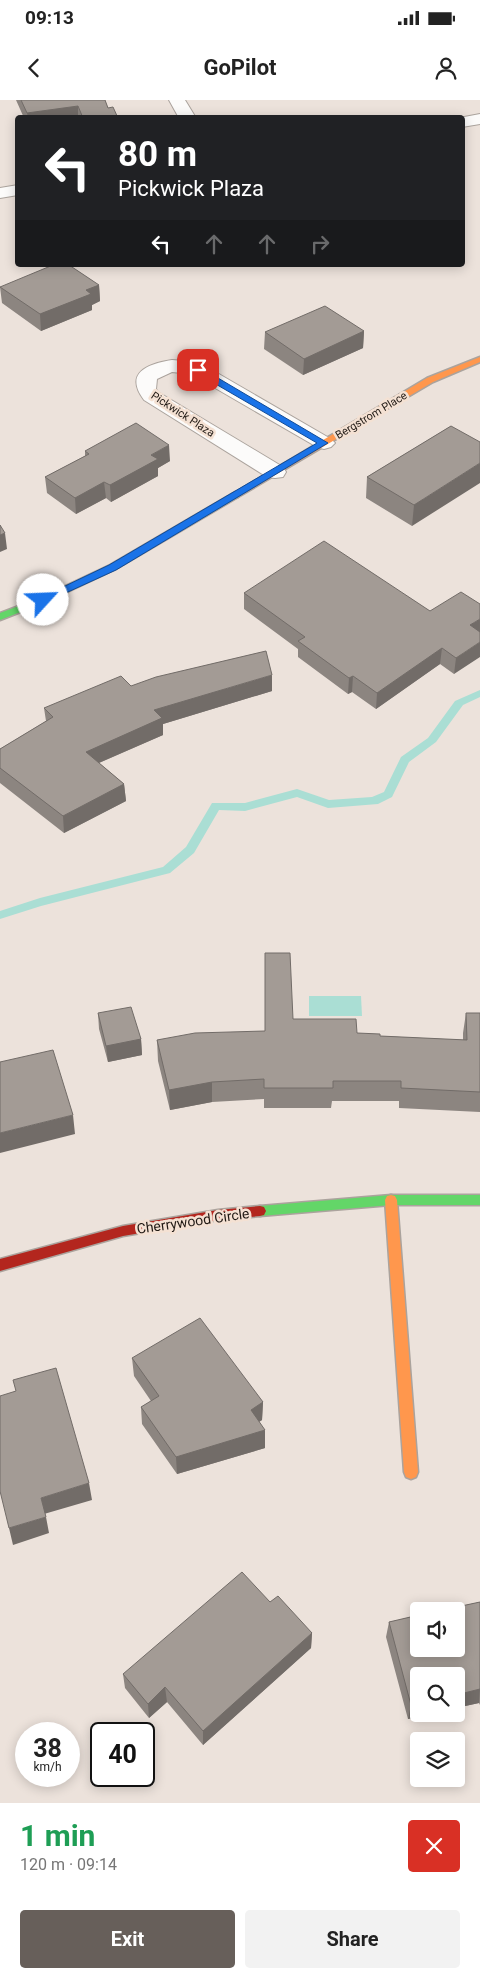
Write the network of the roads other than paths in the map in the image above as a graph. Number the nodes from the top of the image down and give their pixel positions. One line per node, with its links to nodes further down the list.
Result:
1 (177, 100): 2 (street)
2 (186, 115)
3 (480, 119): 4 (street)
4 (465, 122)
5 (15, 190): 6 (street)
6 (0, 193)
7 (480, 359): 8 (street, Bergstrom Place)
8 (324, 443): 9 (street, Bergstrom Place); 9 (street, Pickwick Plaza)
9 (275, 472): 10 (street, Bergstrom Place)
10 (0, 617)
11 (391, 1200): 12 (street, Cherrywood Circle); 13 (street, Cherrywood Circle); 14 (street)
12 (480, 1200)
13 (0, 1265)
14 (410, 1472)

